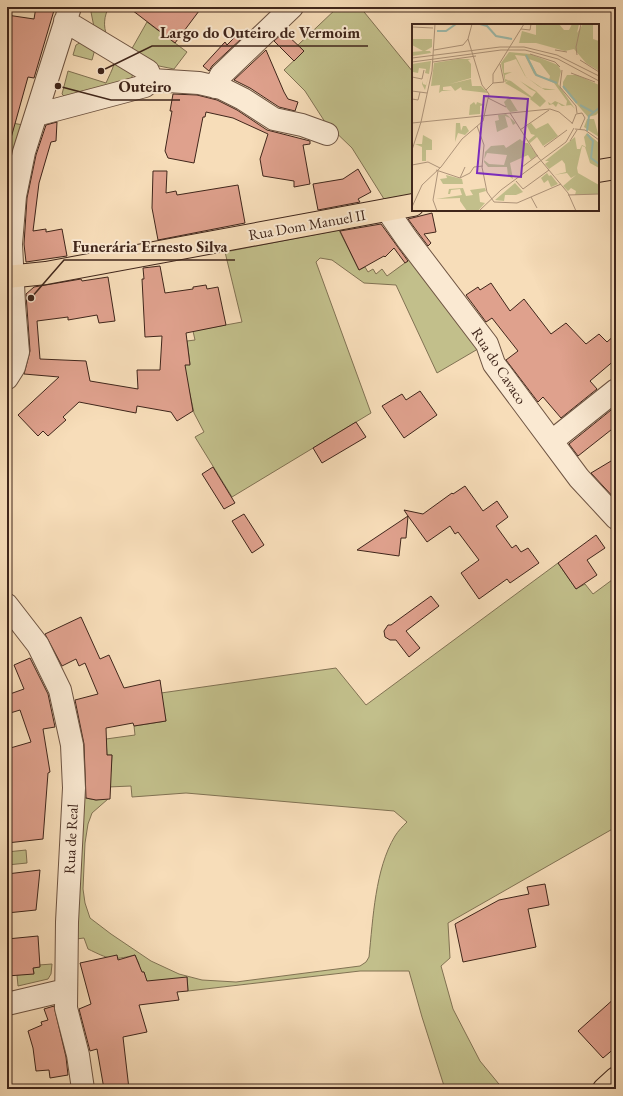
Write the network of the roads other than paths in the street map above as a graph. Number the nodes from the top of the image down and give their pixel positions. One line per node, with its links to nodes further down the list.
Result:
1 (292, 7): 4 (street)
2 (68, 14): 3 (street); 5 (street)
3 (152, 80): 4 (street); 5 (street)
4 (215, 87): 6 (street)
5 (36, 116): 11 (street)
6 (327, 134)
7 (616, 168): 8 (main road)
8 (599, 171)
9 (412, 205): 10 (main road, Rua Dom Manuel II)
10 (387, 210): 11 (main road, Rua Dom Manuel II); 14 (street, Rua do Cavaco)
11 (10, 277): 12 (street)
12 (7, 378)
13 (616, 390): 14 (street)
14 (552, 442): 15 (street, Rua do Cavaco)
15 (616, 518)
16 (7, 605): 17 (street, Rua de Real)
17 (66, 990): 18 (street); 20 (street, Rua de Real)
18 (7, 1004)
19 (616, 1078): 21 (main road)
20 (83, 1089)
21 (604, 1089)

